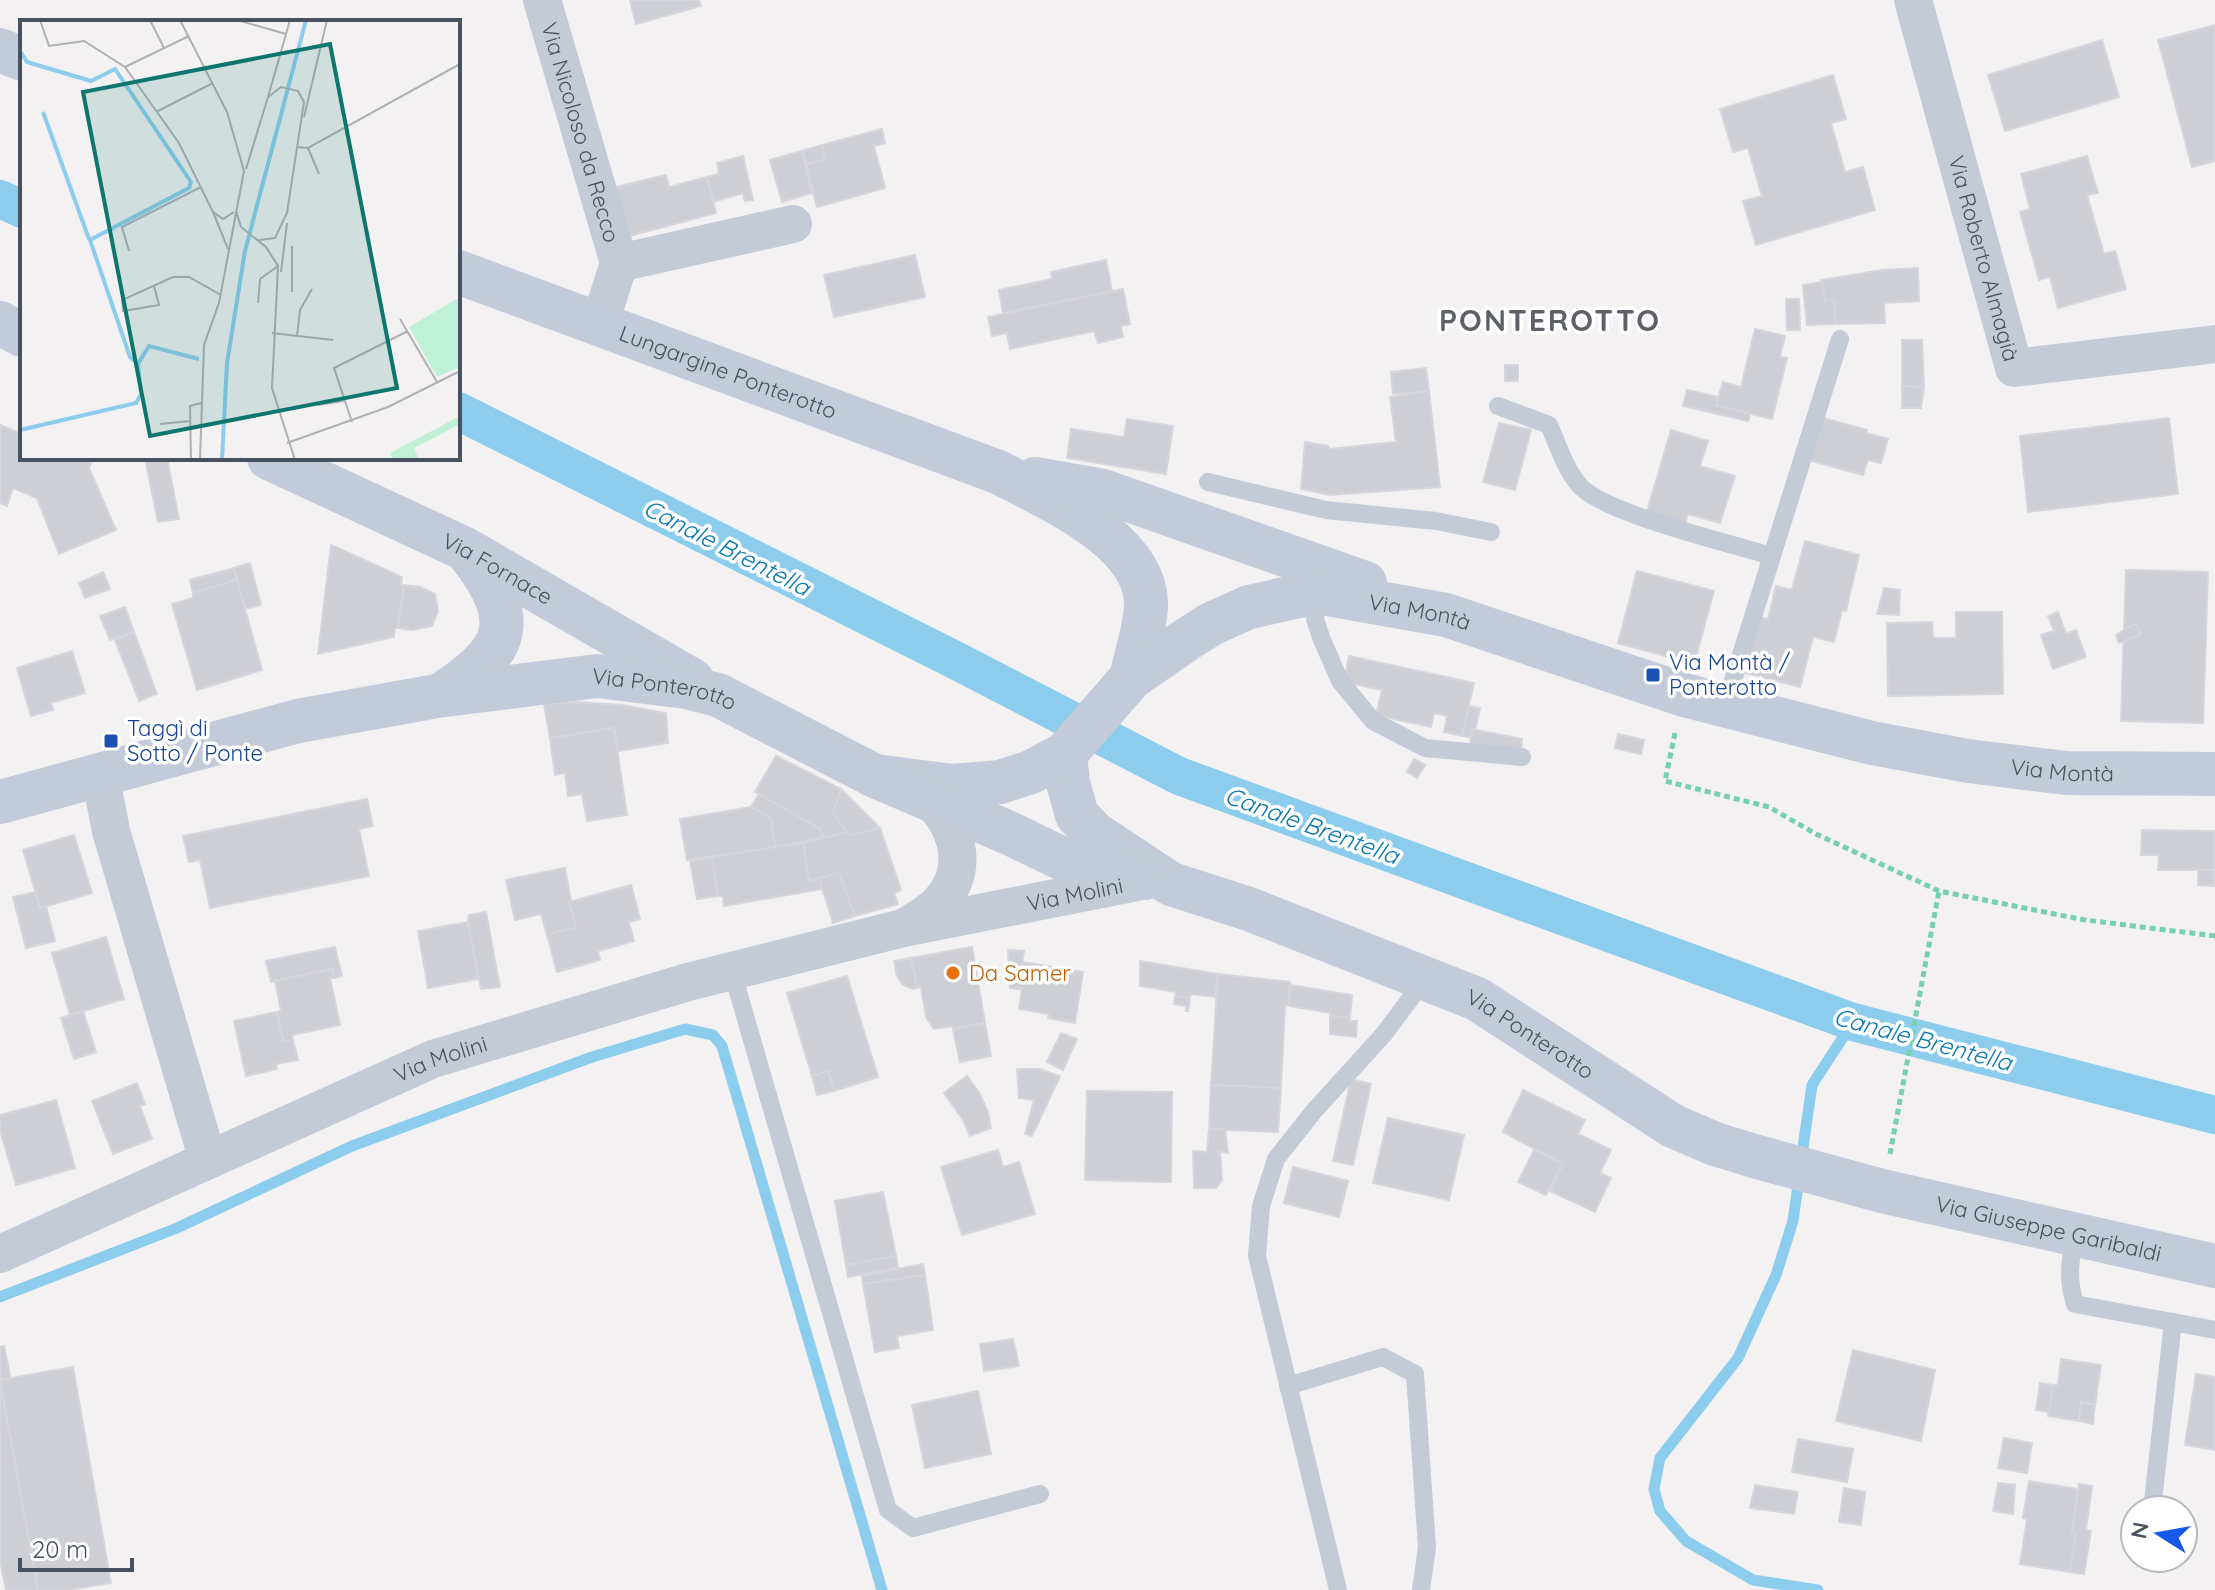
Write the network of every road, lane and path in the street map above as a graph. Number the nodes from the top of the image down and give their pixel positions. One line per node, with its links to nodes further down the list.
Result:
1 (542, 0): 6 (street, Via Nicoloso da Recco)
2 (1913, 0): 12 (street, Via Roberto Almagià)
3 (0, 50): 4 (main road)
4 (20, 58)
5 (793, 224): 6 (street, Via Nicoloso da Recco)
6 (619, 263): 9 (street, Via Nicoloso da Recco)
7 (460, 273): 9 (main road, Lungargine Ponterotto)
8 (0, 323): 10 (main road)
9 (599, 326): 15 (main road, Lungargine Ponterotto)
10 (20, 334)
11 (1840, 339): 19 (lane)
12 (2215, 344)
13 (1498, 406): 19 (lane)
14 (273, 460): 18 (main road, Via Fornace)
15 (998, 472): 21 (main road, Lungargine Ponterotto); 22 (main road, Lungargine Ponterotto)
16 (1208, 482): 17 (lane)
17 (1491, 532)
18 (465, 549): 23 (main road, Via Fornace); 24 (main road, Via Ponterotto)
19 (1771, 556): 25 (lane)
20 (1317, 592): 21 (main road, Via Montà); 22 (main road, Via Montà); 28 (lane)
21 (1446, 615): 25 (main road, Via Montà)
22 (1128, 682): 27 (main road, Via Ponterotto)
23 (718, 695): 24 (main road, Via Ponterotto); 31 (main road, Via Ponterotto)
24 (437, 696): 29 (main road, Via Ponterotto)
25 (1725, 706): 30 (main road, Via Montà)
26 (1677, 726): 35 (path)
27 (1068, 751): 31 (main road, Via Ponterotto); 34 (main road, Via Ponterotto)
28 (1522, 757)
29 (100, 773): 33 (main road, Via Ponterotto); 40 (street)
30 (2215, 774)
31 (875, 776): 32 (main road, Via Ponterotto)
32 (929, 799): 34 (main road, Via Ponterotto); 36 (street, Via Molini)
33 (0, 802)
34 (1161, 882): 36 (street, Via Molini); 39 (main road, Via Ponterotto)
35 (1939, 891): 37 (path); 41 (path)
36 (903, 928): 38 (street, Via Molini)
37 (2215, 936)
38 (732, 971): 40 (street, Via Molini); 48 (lane)
39 (1425, 979): 41 (main road, Via Ponterotto); 47 (lane)
40 (210, 1159): 43 (street, Via Molini)
41 (1873, 1178): 42 (main road, Via Giuseppe Garibaldi)
42 (2075, 1234): 44 (main road, Via Giuseppe Garibaldi); 45 (lane)
43 (0, 1254)
44 (2215, 1266)
45 (2173, 1322): 46 (lane); 49 (lane)
46 (2215, 1330)
47 (1288, 1386): 50 (lane); 51 (lane)
48 (1040, 1494)
49 (2154, 1494)
50 (1338, 1590)
51 (1421, 1590)

